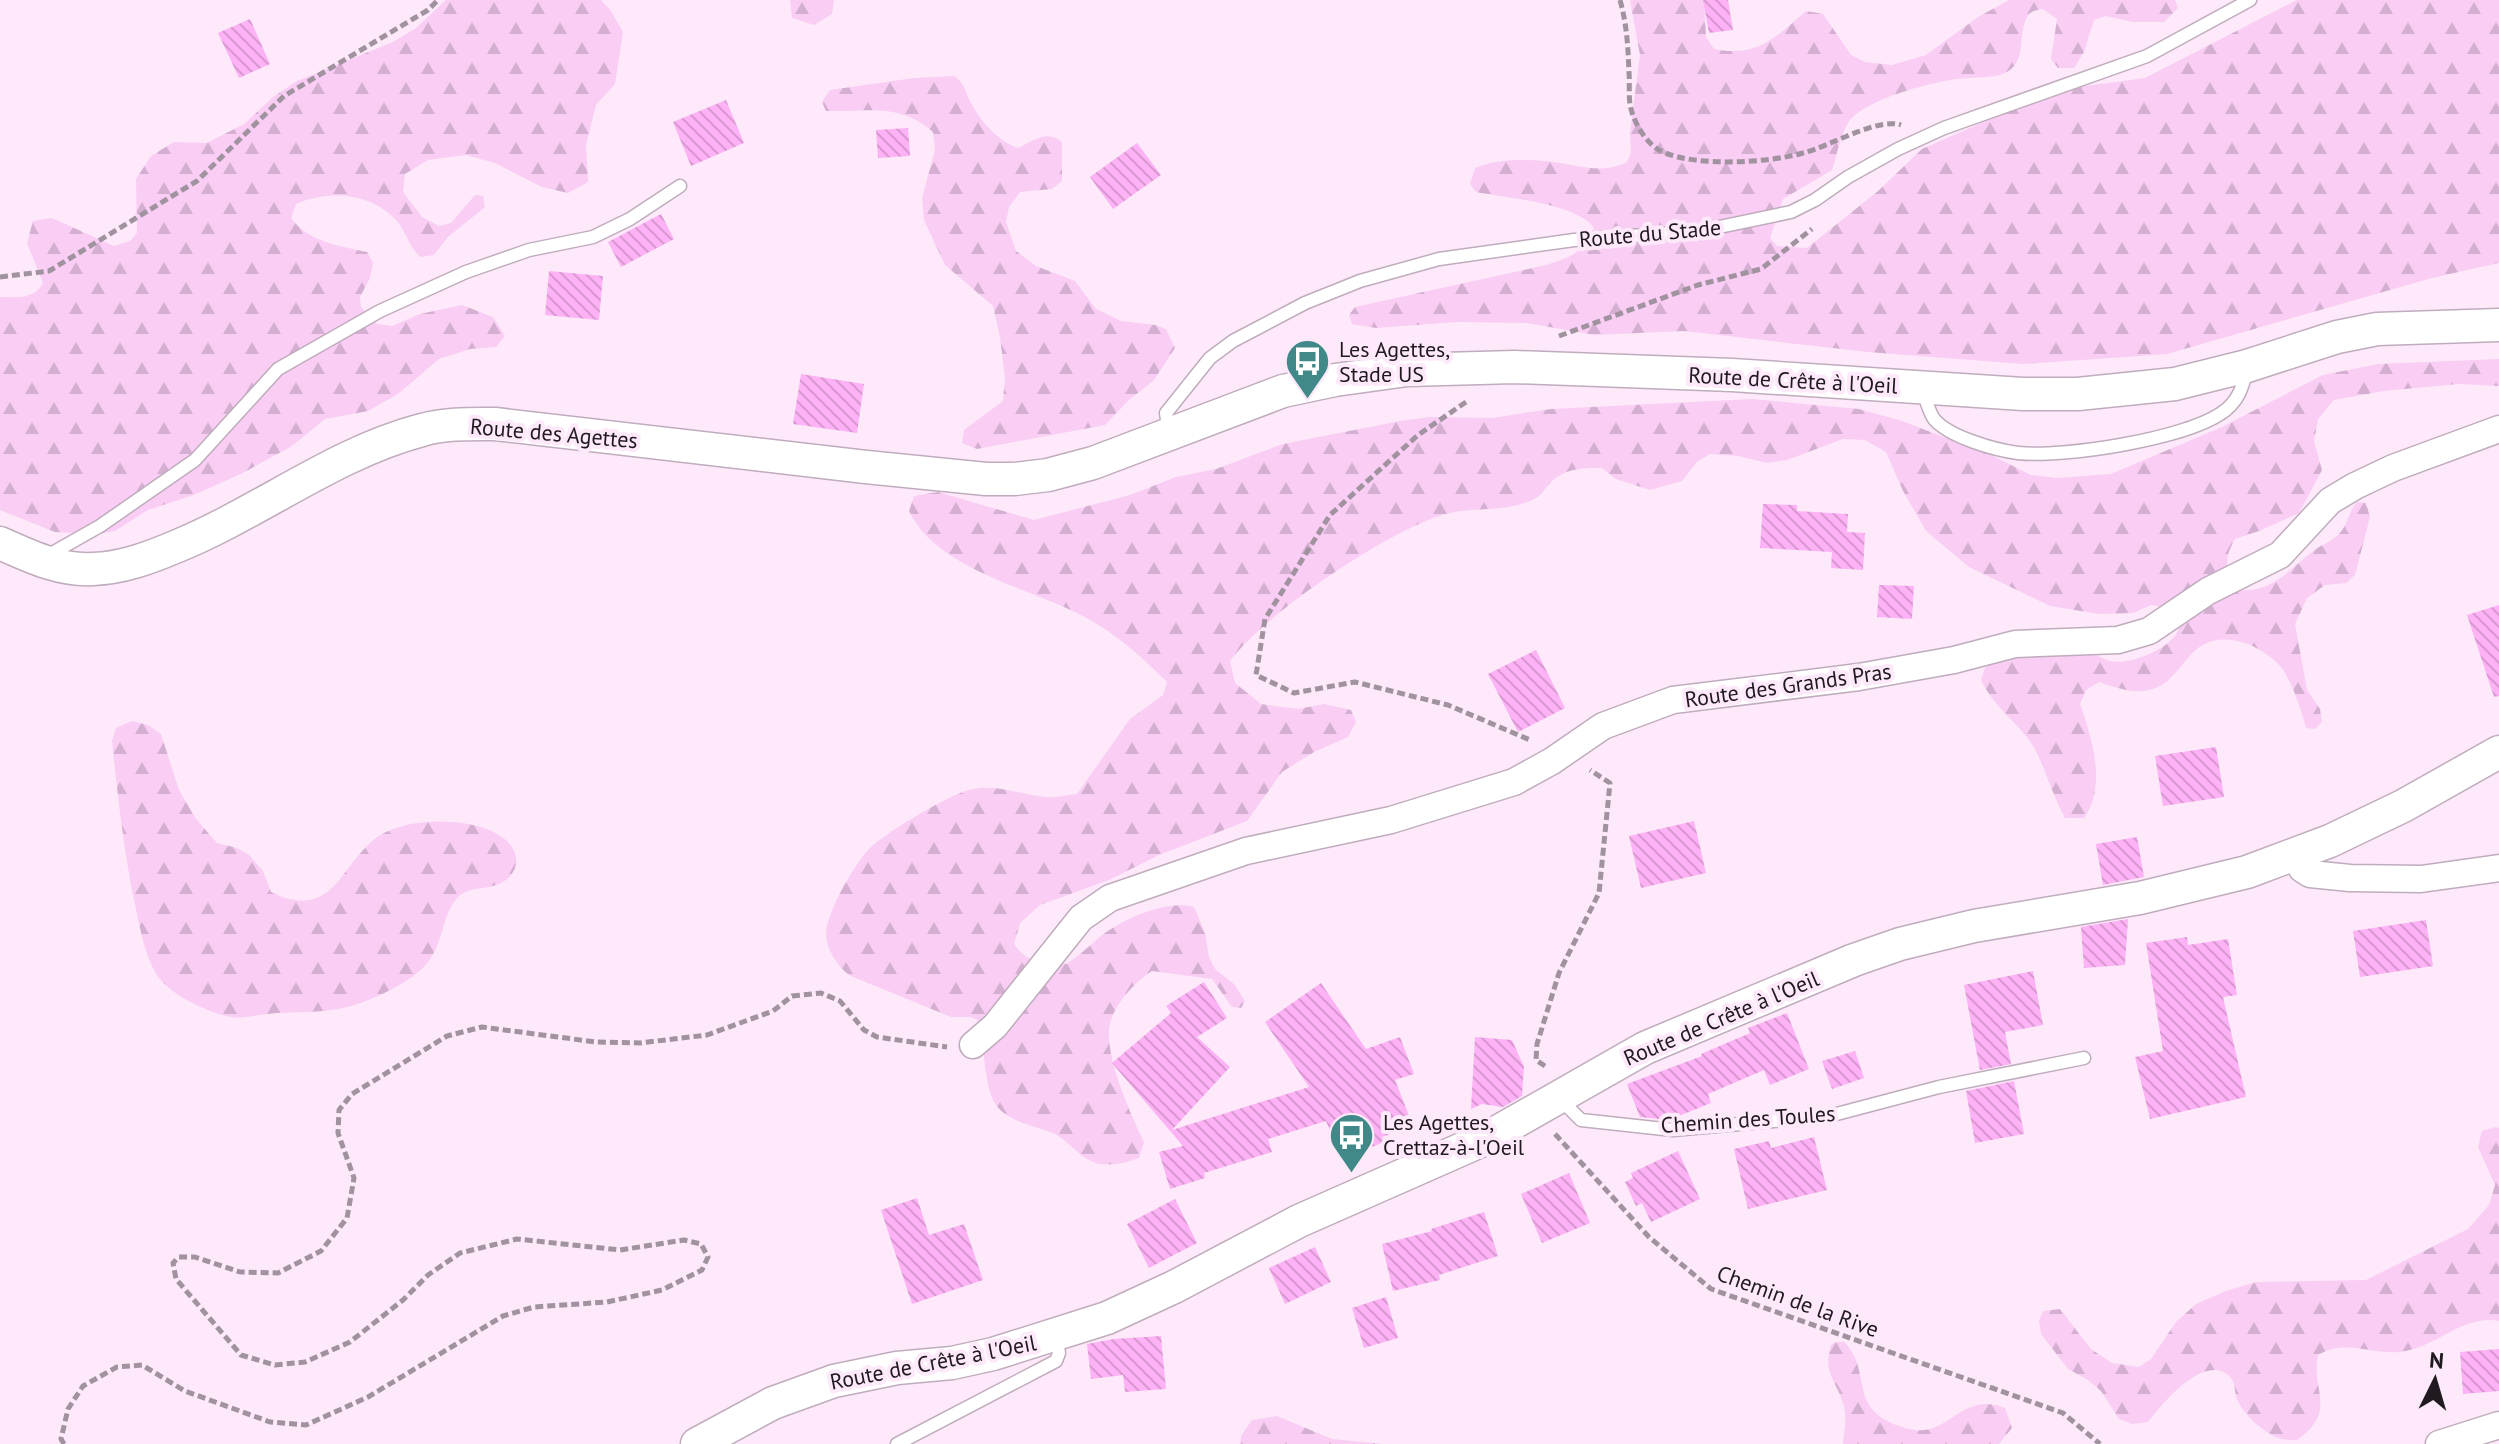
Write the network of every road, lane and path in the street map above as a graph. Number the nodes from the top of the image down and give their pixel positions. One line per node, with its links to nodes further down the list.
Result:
1 (438, 0): 7 (path)
2 (1620, 0): 4 (path)
3 (2250, 0): 4 (lane, Route du Stade)
4 (1921, 138): 14 (lane, Route du Stade)
5 (680, 186): 17 (lane)
6 (1819, 222): 10 (path)
7 (0, 277)
8 (2499, 325): 9 (street, Route de Crête à l'Oeil)
9 (2247, 366): 11 (street, Route de Crête à l'Oeil); 11 (lane)
10 (1515, 367): 11 (street, Route de Crête à l'Oeil); 14 (street, Route de Crête à l'Oeil)
11 (1921, 388)
12 (1466, 401): 19 (path)
13 (2499, 429): 19 (street, Route des Grands Pras)
14 (1169, 433): 15 (street, Route de Crête à l'Oeil)
15 (1093, 463): 17 (street, Route des Agettes)
16 (0, 543): 17 (street, Route des Agettes)
17 (39, 560)
18 (2499, 752): 21 (street, Route de Crête à l'Oeil)
19 (1561, 754): 23 (street, Route des Grands Pras)
20 (1590, 770): 25 (path)
21 (2294, 856): 22 (street); 26 (street, Route de Crête à l'Oeil)
22 (2499, 868)
23 (973, 1045): 29 (path)
24 (2084, 1058): 26 (lane, Chemin des Toules)
25 (1556, 1061)
26 (1548, 1105): 27 (street, Route de Crête à l'Oeil); 32 (path, Chemin de la Rive)
27 (1056, 1336): 30 (street, Route de Crête à l'Oeil); 31 (lane)
28 (2499, 1425): 33 (street)
29 (64, 1444)
30 (697, 1444)
31 (897, 1444)
32 (2100, 1444)
33 (2439, 1444)

